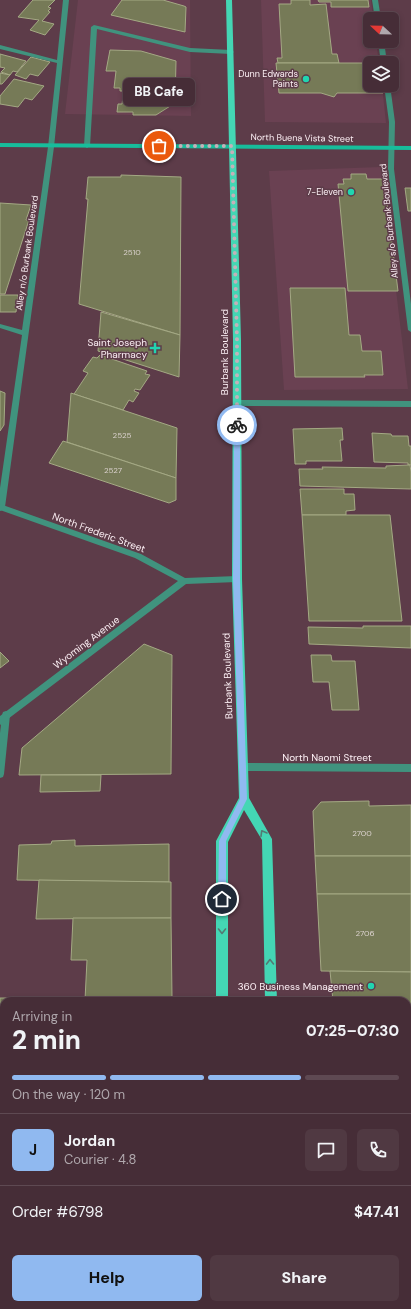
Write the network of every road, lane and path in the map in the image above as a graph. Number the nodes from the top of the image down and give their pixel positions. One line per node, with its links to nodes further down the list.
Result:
1 (66, 0): 7 (street, Alley n/o Burbank Boulevard)
2 (229, 0): 6 (main road, Burbank Boulevard)
3 (375, 0): 4 (street)
4 (377, 12)
5 (0, 46): 7 (street)
6 (231, 52): 10 (street); 11 (main road, Burbank Boulevard)
7 (59, 62): 12 (street, Alley n/o Burbank Boulevard)
8 (388, 92): 13 (street, Alley s/o Burbank Boulevard)
9 (0, 145): 12 (main road, North Buena Vista Street)
10 (87, 146): 11 (main road, North Buena Vista Street); 12 (main road, North Buena Vista Street)
11 (232, 146): 13 (main road, North Buena Vista Street); 20 (main road, Burbank Boulevard)
12 (51, 147): 19 (street, Alley n/o Burbank Boulevard)
13 (391, 148): 14 (main road, North Buena Vista Street); 15 (street, Alley s/o Burbank Boulevard)
14 (411, 148)
15 (403, 265): 16 (street); 18 (street, Alley s/o Burbank Boulevard)
16 (411, 265)
17 (0, 326): 19 (street)
18 (411, 330)
19 (26, 334): 22 (street, Alley n/o Burbank Boulevard)
20 (237, 404): 21 (street); 23 (main road, Burbank Boulevard)
21 (411, 404)
22 (0, 508): 24 (street, North Frederic Street)
23 (236, 579): 24 (street); 26 (main road, Burbank Boulevard)
24 (184, 581): 25 (street, Wyoming Avenue)
25 (3, 718): 28 (street)
26 (242, 767): 27 (street, North Naomi Street); 29 (main road, Burbank Boulevard)
27 (411, 768)
28 (0, 774)
29 (244, 799): 30 (main road, one-way to 30); 31 (main road, Burbank Boulevard, one-way to 29)
30 (222, 997)
31 (271, 997)

